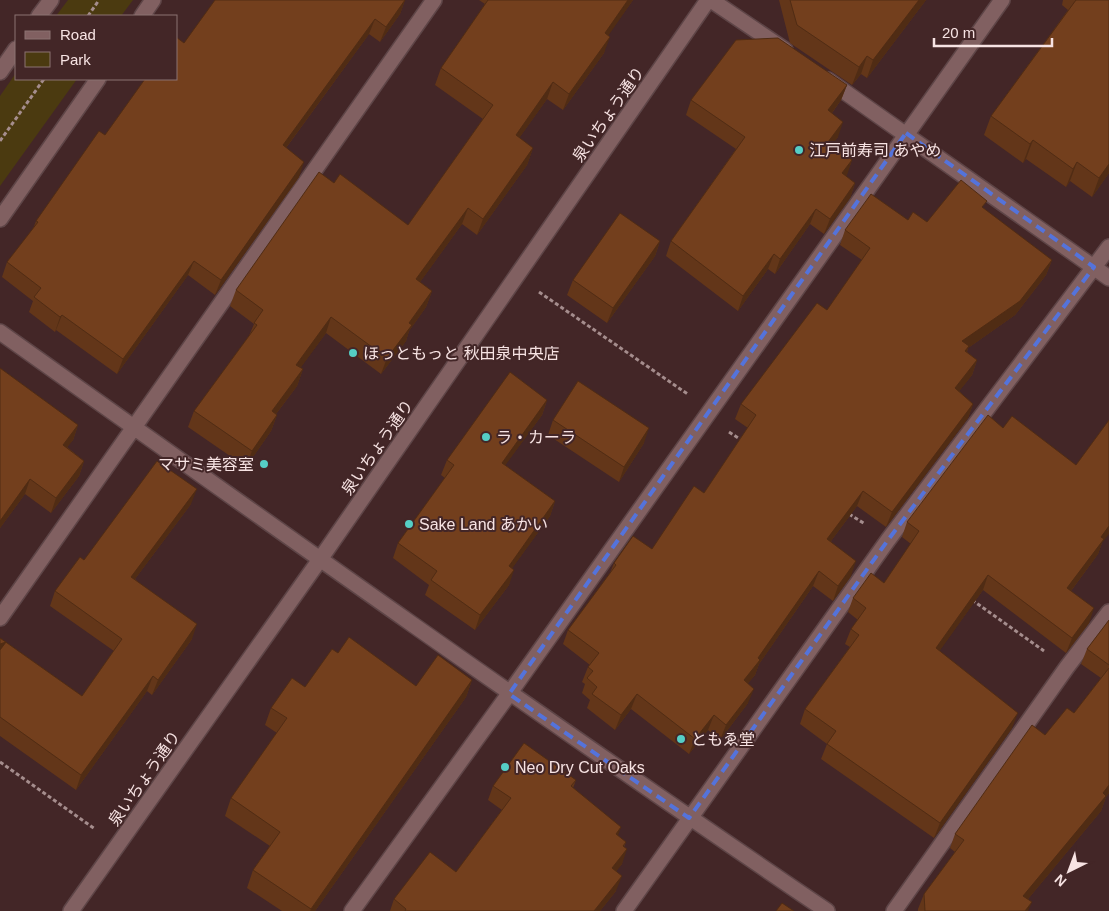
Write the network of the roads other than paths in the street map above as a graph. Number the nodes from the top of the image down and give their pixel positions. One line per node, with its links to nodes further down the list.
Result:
1 (51, 0): 6 (street)
2 (153, 0): 7 (street)
3 (434, 0): 19 (street)
4 (710, 0): 9 (street); 20 (street, 泉いちょう通り)
5 (1002, 0): 13 (street)
6 (40, 15)
7 (143, 15)
8 (15, 50): 10 (street)
9 (801, 61)
10 (0, 72)
11 (817, 72): 13 (street)
12 (97, 80): 14 (street)
13 (906, 133): 16 (street); 23 (street)
14 (0, 219)
15 (1109, 247): 16 (street)
16 (1094, 267): 17 (street); 24 (street)
17 (1109, 278)
18 (0, 332): 19 (street)
19 (135, 428): 20 (street); 22 (street)
20 (321, 558): 23 (street); 25 (street, 泉いちょう通り)
21 (1109, 612): 29 (street)
22 (0, 618)
23 (509, 694): 24 (street); 26 (street)
24 (689, 818): 27 (street); 28 (street)
25 (71, 911)
26 (352, 911)
27 (624, 911)
28 (827, 911)
29 (894, 911)

